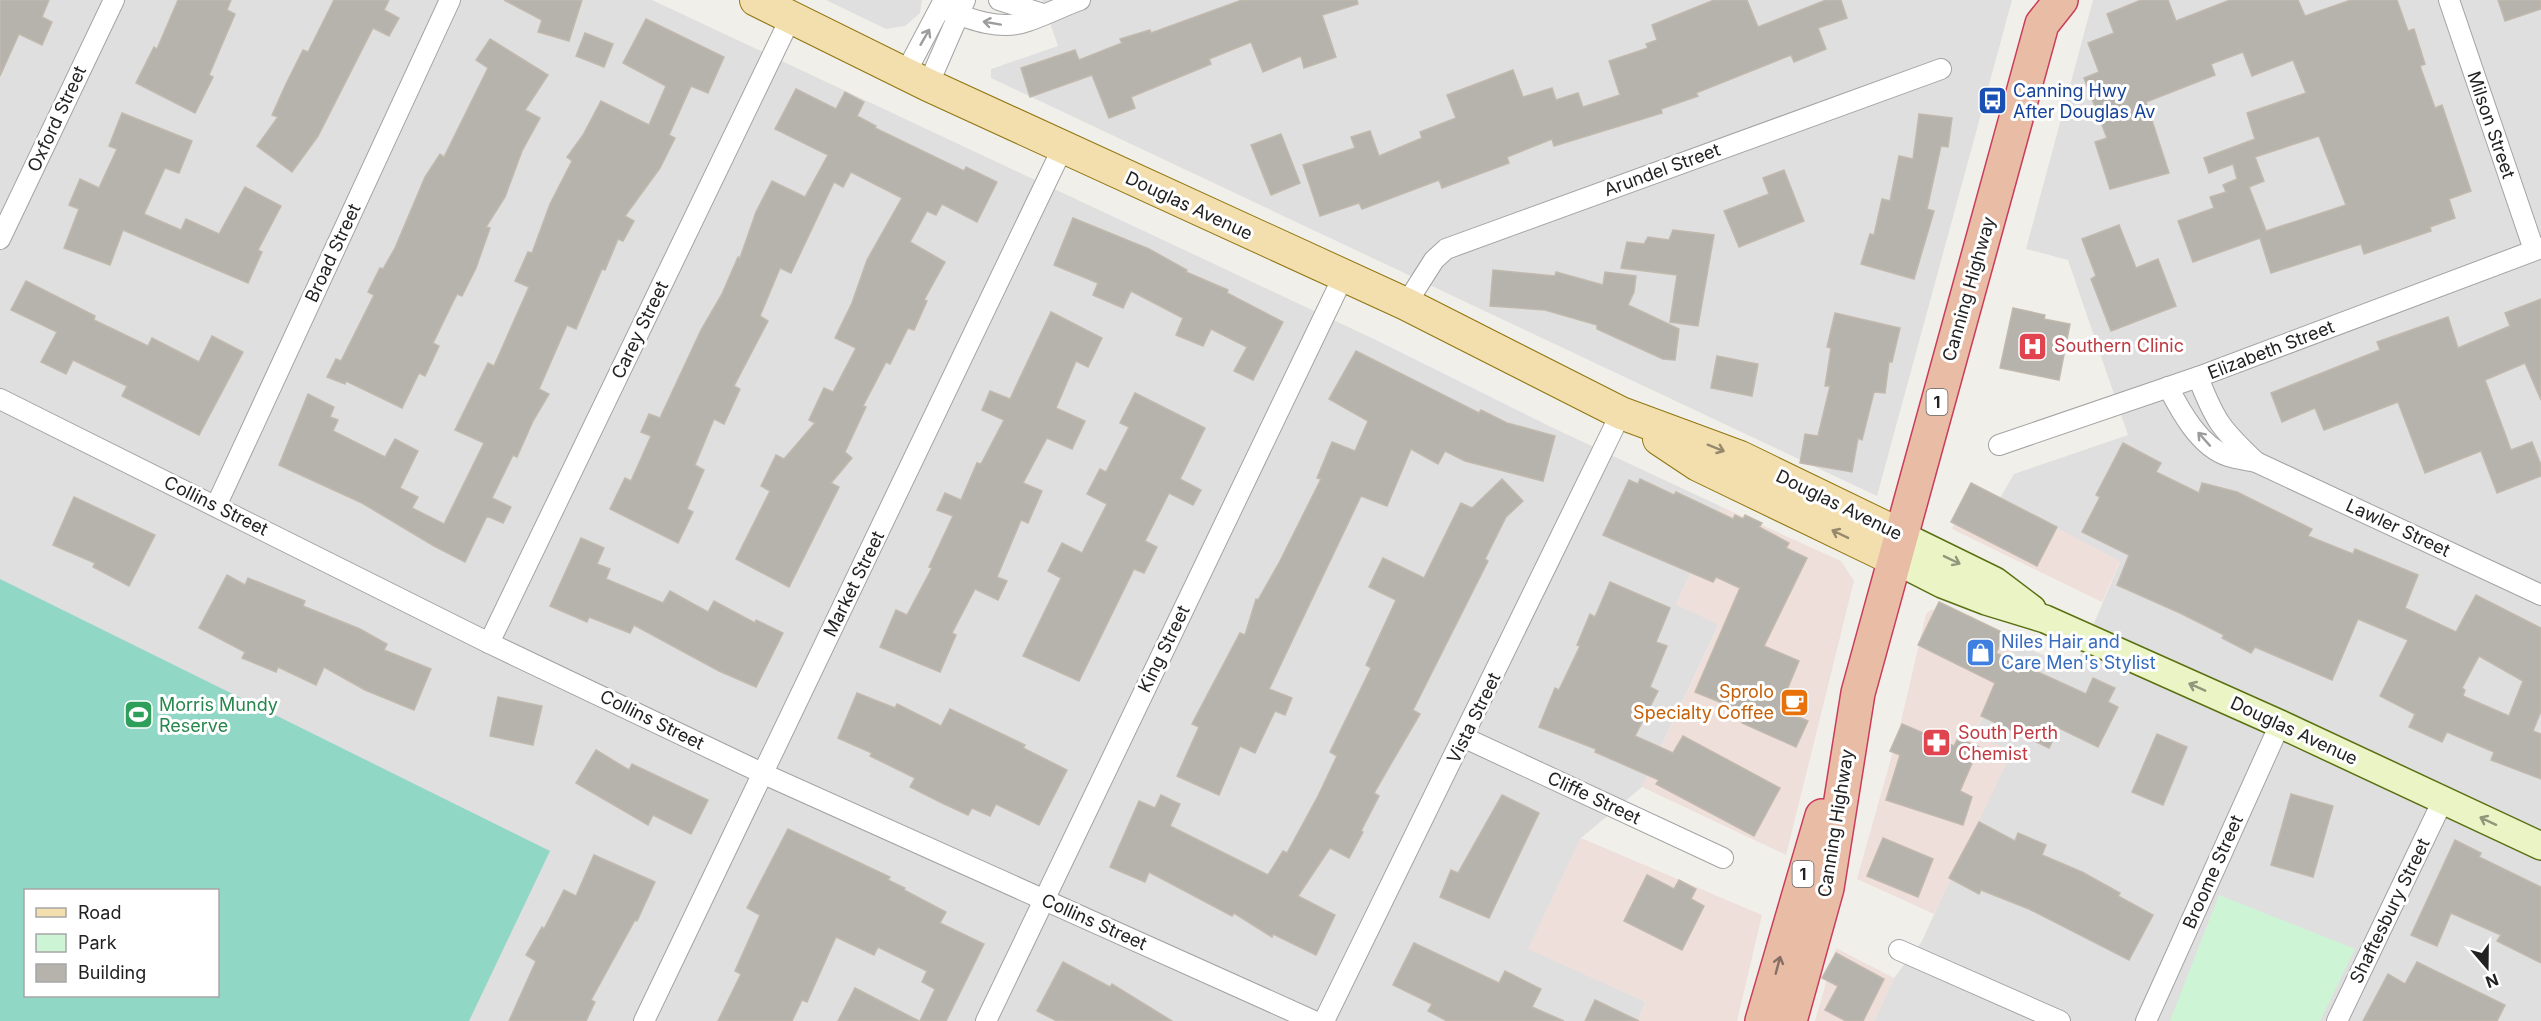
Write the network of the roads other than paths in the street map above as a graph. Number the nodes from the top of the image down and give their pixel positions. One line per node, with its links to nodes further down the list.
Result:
1 (114, 0): 14 (street, Oxford Street)
2 (450, 0): 24 (street, Broad Street)
3 (756, 0): 10 (main road, Douglas Avenue)
4 (999, 0): 9 (street)
5 (1080, 0): 9 (street)
6 (2449, 0): 15 (street, Milson Street)
7 (952, 6): 9 (street, one-way to 7); 12 (street)
8 (2047, 8): 25 (highway, Canning Highway / 1)
9 (1043, 14)
10 (791, 17): 12 (main road, Douglas Avenue); 27 (street, Carey Street)
11 (1941, 69): 17 (street, Arundel Street)
12 (916, 79): 13 (main road, Douglas Avenue)
13 (1064, 147): 16 (main road, Douglas Avenue); 31 (street, Market Street)
14 (0, 239)
15 (2538, 249): 18 (street, Elizabeth Street)
16 (1343, 277): 17 (main road, Douglas Avenue); 35 (street, King Street)
17 (1406, 304): 21 (main road, Douglas Avenue)
18 (2198, 377): 19 (street, Elizabeth Street); 23 (street, Lawler Street)
19 (2168, 387): 22 (street, Elizabeth Street); 23 (street, Lawler Street, one-way to 19)
20 (0, 399): 24 (street, Collins Street)
21 (1621, 413): 25 (main road, Douglas Avenue); 30 (street, Vista Street)
22 (1999, 445)
23 (2256, 462): 26 (street, Lawler Street)
24 (216, 506): 27 (street, Collins Street)
25 (1896, 547): 28 (main road, Douglas Avenue, one-way to 25); 29 (highway, Canning Highway / 1)
26 (2541, 595)
27 (489, 643): 31 (street, Collins Street)
28 (2280, 724): 32 (main road, Douglas Avenue); 44 (street, Broome Street)
29 (1851, 728): 41 (highway, Canning Highway / 1, one-way to 29); 42 (highway, Canning Highway / 1)
30 (1465, 738): 34 (street, Cliffe Street); 40 (street, Vista Street)
31 (764, 774): 35 (street, Collins Street); 37 (street, Market Street)
32 (2443, 800): 33 (main road, Douglas Avenue, one-way to 32); 45 (street, Shaftesbury Street)
33 (2541, 846)
34 (1723, 858)
35 (1043, 899): 38 (street, King Street); 39 (street, Collins Street)
36 (1899, 950): 43 (street)
37 (644, 1021)
38 (986, 1021)
39 (1314, 1021)
40 (1324, 1021)
41 (1762, 1021)
42 (1790, 1021)
43 (2060, 1021)
44 (2146, 1021)
45 (2337, 1021)

